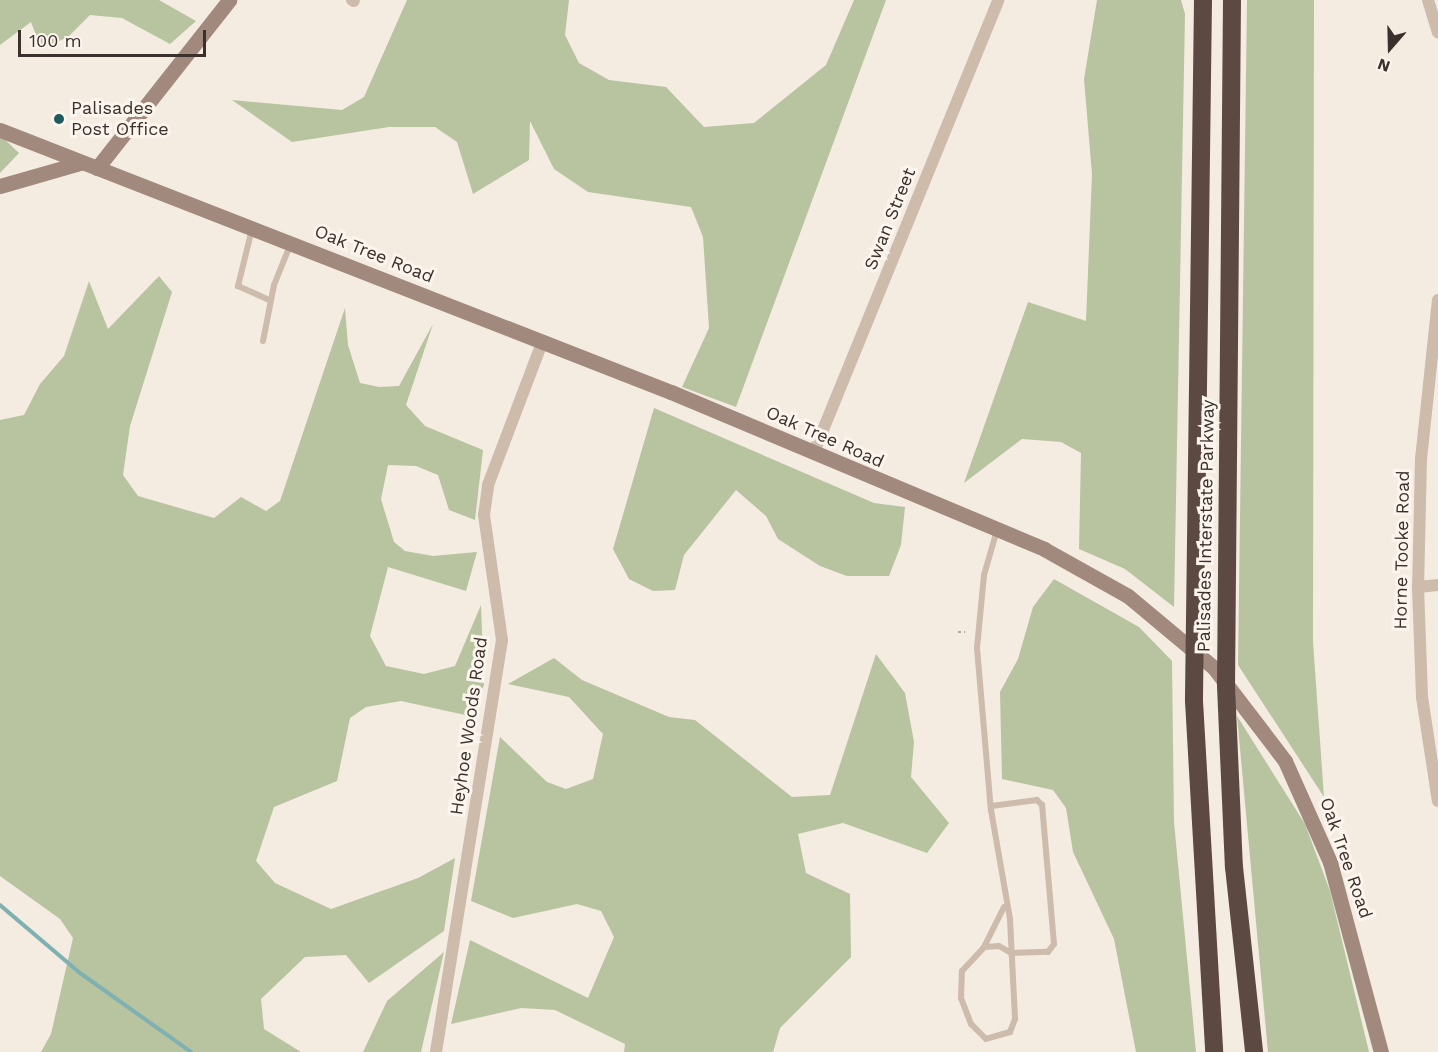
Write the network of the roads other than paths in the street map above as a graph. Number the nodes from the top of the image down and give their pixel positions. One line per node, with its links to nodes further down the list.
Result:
1 (229, 0): 9 (street)
2 (998, 0): 17 (street, Swan Street)
3 (1203, 0): 27 (highway, Palisades Interstate Parkway)
4 (1232, 0): 28 (highway, Palisades Interstate Parkway)
5 (1428, 0): 6 (street)
6 (1438, 33)
7 (0, 130): 8 (street, Oak Tree Road)
8 (80, 163): 9 (street, Oak Tree Road); 10 (street)
9 (97, 168): 11 (street, Oak Tree Road)
10 (0, 186)
11 (253, 227): 12 (street, Oak Tree Road); 14 (lane)
12 (291, 242): 14 (lane); 16 (street, Oak Tree Road)
13 (1438, 300): 20 (street, Horne Tooke Road)
14 (271, 301): 15 (lane)
15 (263, 342)
16 (542, 343): 17 (street, Oak Tree Road); 26 (street, Heyhoe Woods Road)
17 (814, 452): 18 (street, Oak Tree Road)
18 (997, 530): 22 (lane); 29 (street, Oak Tree Road)
19 (1438, 585): 20 (street)
20 (1418, 586): 21 (street, Horne Tooke Road)
21 (1438, 801)
22 (991, 806): 23 (lane); 25 (lane)
23 (1004, 907): 24 (lane); 25 (lane)
24 (984, 947): 25 (lane); 25 (lane)
25 (1011, 953)
26 (436, 1052)
27 (1214, 1052)
28 (1254, 1052)
29 (1381, 1052)

